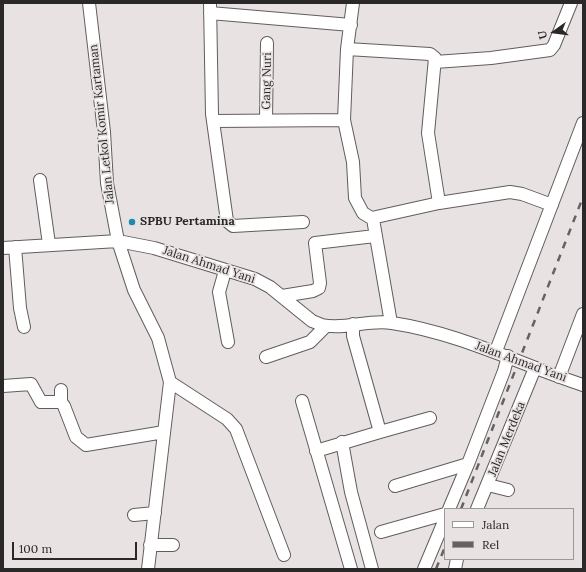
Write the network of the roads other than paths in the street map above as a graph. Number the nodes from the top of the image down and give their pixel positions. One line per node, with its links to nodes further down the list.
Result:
1 (89, 3): 19 (street, Jalan Letkol Komir Kartaman)
2 (353, 3): 5 (street)
3 (571, 3): 8 (street)
4 (210, 8): 5 (street); 11 (street)
5 (351, 25): 7 (street)
6 (267, 43): 9 (street, Gang Nuri)
7 (347, 49): 8 (street); 10 (street)
8 (435, 62): 14 (street)
9 (266, 120): 10 (street); 11 (street)
10 (344, 120): 16 (street)
11 (213, 121): 17 (street)
12 (583, 123): 15 (street)
13 (40, 180): 20 (street)
14 (439, 203): 15 (street); 16 (street)
15 (552, 205): 30 (street)
16 (373, 219): 18 (street)
17 (303, 222)
18 (375, 236): 23 (street); 25 (street)
19 (118, 241): 20 (street, Jalan Ahmad Yani); 22 (street, Jalan Ahmad Yani); 35 (street, Jalan Letkol Komir Kartaman)
20 (49, 244): 21 (street, Jalan Ahmad Yani)
21 (9, 248): 28 (street)
22 (225, 271): 23 (street, Jalan Ahmad Yani); 29 (street)
23 (282, 296): 27 (street, Jalan Ahmad Yani)
24 (583, 314): 34 (street)
25 (391, 322): 26 (street, Jalan Ahmad Yani); 30 (street, Jalan Ahmad Yani)
26 (353, 324): 27 (street, Jalan Ahmad Yani); 41 (street)
27 (326, 326): 32 (street)
28 (24, 327)
29 (228, 342)
30 (496, 351): 31 (street, Jalan Ahmad Yani)
31 (508, 356): 33 (street, Jalan Ahmad Yani); 44 (street)
32 (266, 357)
33 (531, 366): 34 (street, Jalan Ahmad Yani); 45 (street, Jalan Merdeka)
34 (559, 377): 36 (street, Jalan Ahmad Yani)
35 (170, 382): 40 (street, Jalan Letkol Komir Kartaman); 57 (street)
36 (583, 385)
37 (3, 386): 40 (street)
38 (302, 401): 43 (street)
39 (430, 418): 41 (street)
40 (164, 432): 50 (street, Jalan Letkol Komir Kartaman)
41 (380, 432): 42 (street)
42 (342, 442): 43 (street); 60 (street)
43 (316, 451): 59 (street)
44 (468, 464): 46 (street); 48 (street)
45 (488, 485): 47 (street); 49 (street, Jalan Merdeka)
46 (395, 486)
47 (508, 490)
48 (449, 508)
49 (477, 508)
50 (155, 512): 52 (street); 55 (street, Jalan Letkol Komir Kartaman)
51 (444, 514): 54 (street)
52 (134, 515)
53 (444, 521): 61 (street)
54 (381, 532)
55 (150, 545): 56 (street); 58 (street, Jalan Letkol Komir Kartaman)
56 (172, 545)
57 (284, 556)
58 (148, 569)
59 (351, 569)
60 (372, 569)
61 (424, 569)

